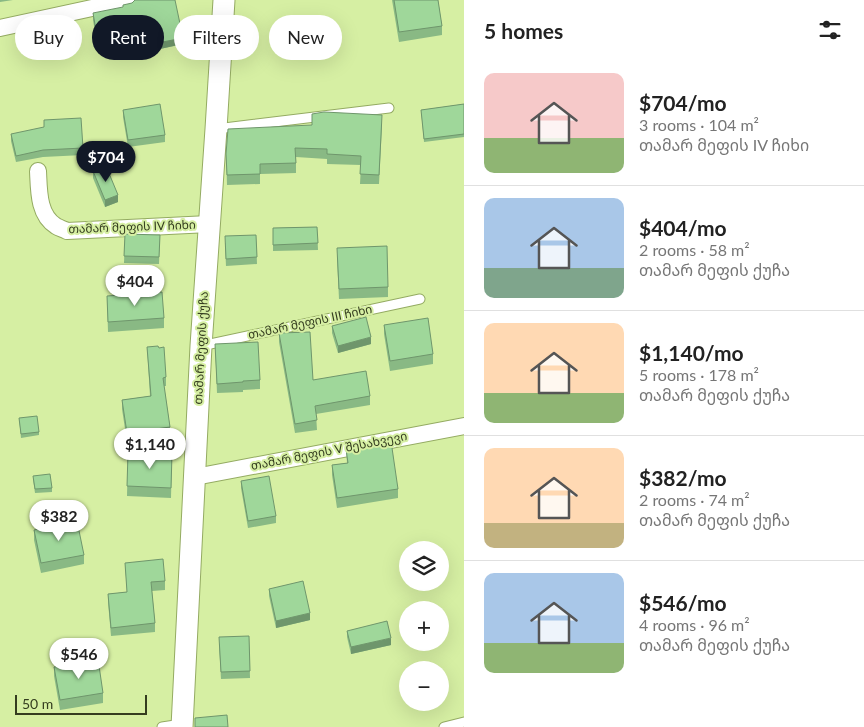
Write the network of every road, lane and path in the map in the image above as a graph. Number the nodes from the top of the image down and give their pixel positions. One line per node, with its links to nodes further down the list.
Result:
1 (129, 0): 3 (street)
2 (224, 0): 5 (street, თამარ მეფის ქუჩა)
3 (0, 28)
4 (390, 108): 5 (lane)
5 (216, 129): 7 (street, თამარ მეფის ქუჩა)
6 (38, 171): 7 (street, თამარ მეფის IV ჩიხი)
7 (208, 224): 9 (street, თამარ მეფის ქუჩა)
8 (420, 299): 9 (lane, თამარ მეფის III ჩიხი)
9 (201, 346): 11 (street, თამარ მეფის ქუჩა)
10 (464, 426): 11 (street, თამარ მეფის V შესახვევი)
11 (195, 476): 13 (street, თამარ მეფის ქუჩა)
12 (464, 722): 14 (lane)
13 (176, 726)
14 (444, 727)

